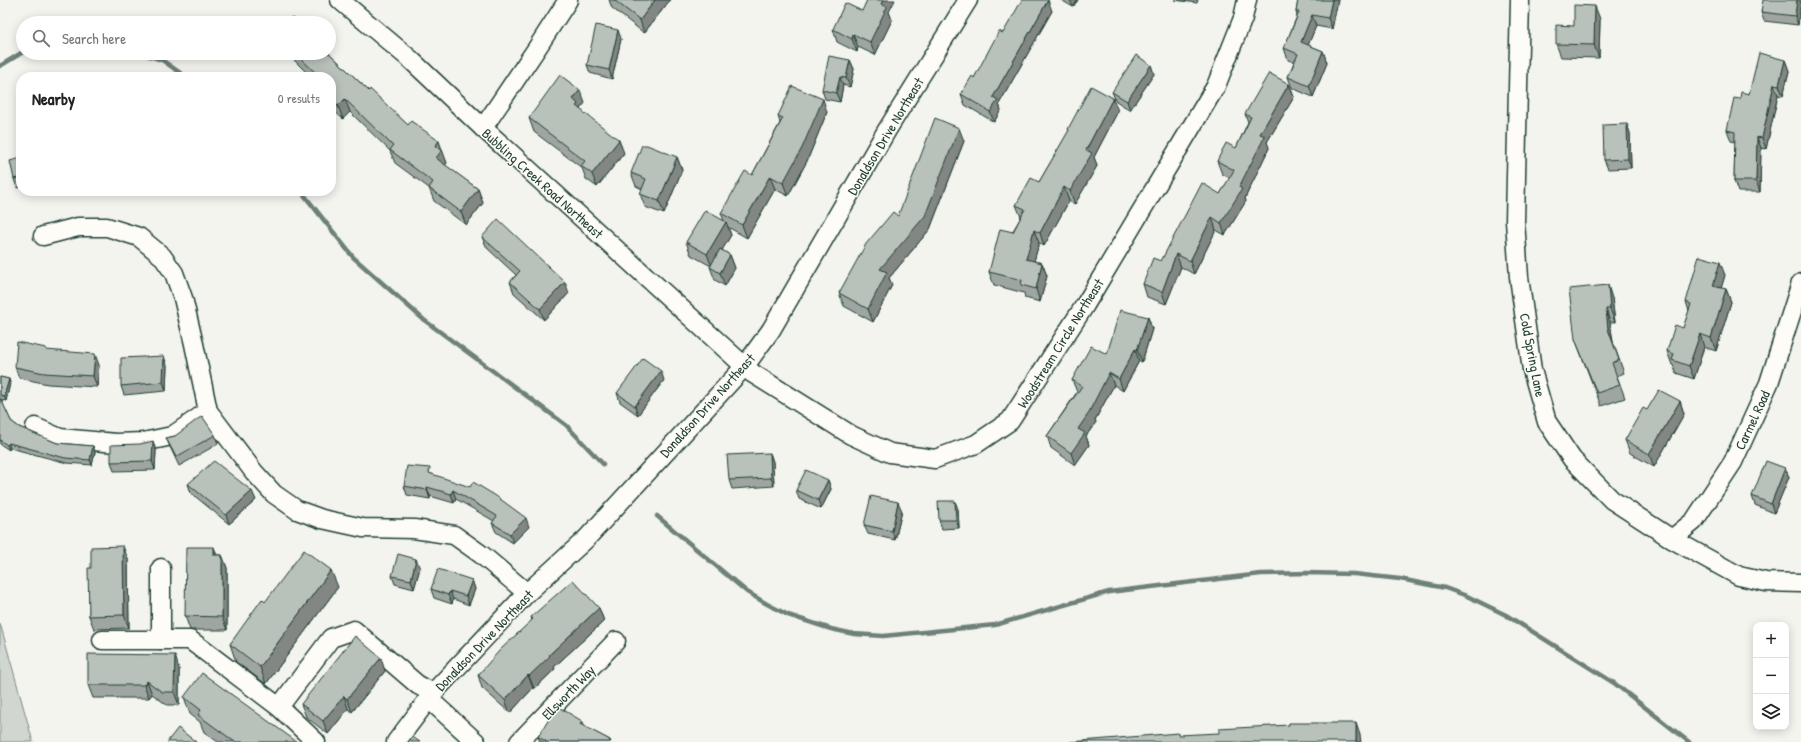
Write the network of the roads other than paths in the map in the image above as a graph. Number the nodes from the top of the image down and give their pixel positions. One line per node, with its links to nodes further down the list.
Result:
1 (340, 0): 6 (street, Bubbling Creek Road Northeast)
2 (568, 0): 6 (street)
3 (968, 0): 9 (street, Donaldson Drive Northeast)
4 (1247, 0): 9 (street, Woodstream Circle Northeast)
5 (1520, 0): 12 (street, Cold Spring Lane)
6 (483, 128): 9 (street, Bubbling Creek Road Northeast)
7 (43, 236): 10 (street)
8 (1801, 283): 12 (street, Carmel Road)
9 (745, 366): 15 (street, Donaldson Drive Northeast)
10 (208, 411): 11 (street); 15 (street)
11 (35, 427)
12 (1672, 539): 14 (street, Cold Spring Lane)
13 (161, 568): 17 (street)
14 (1801, 584)
15 (527, 593): 19 (street, Donaldson Drive Northeast)
16 (102, 640): 17 (street)
17 (160, 640): 20 (street)
18 (616, 641): 24 (street, Ellsworth Way)
19 (431, 696): 20 (street); 22 (street, Donaldson Drive Northeast); 23 (street)
20 (279, 707): 21 (street)
21 (316, 742)
22 (396, 742)
23 (476, 742)
24 (519, 742)

